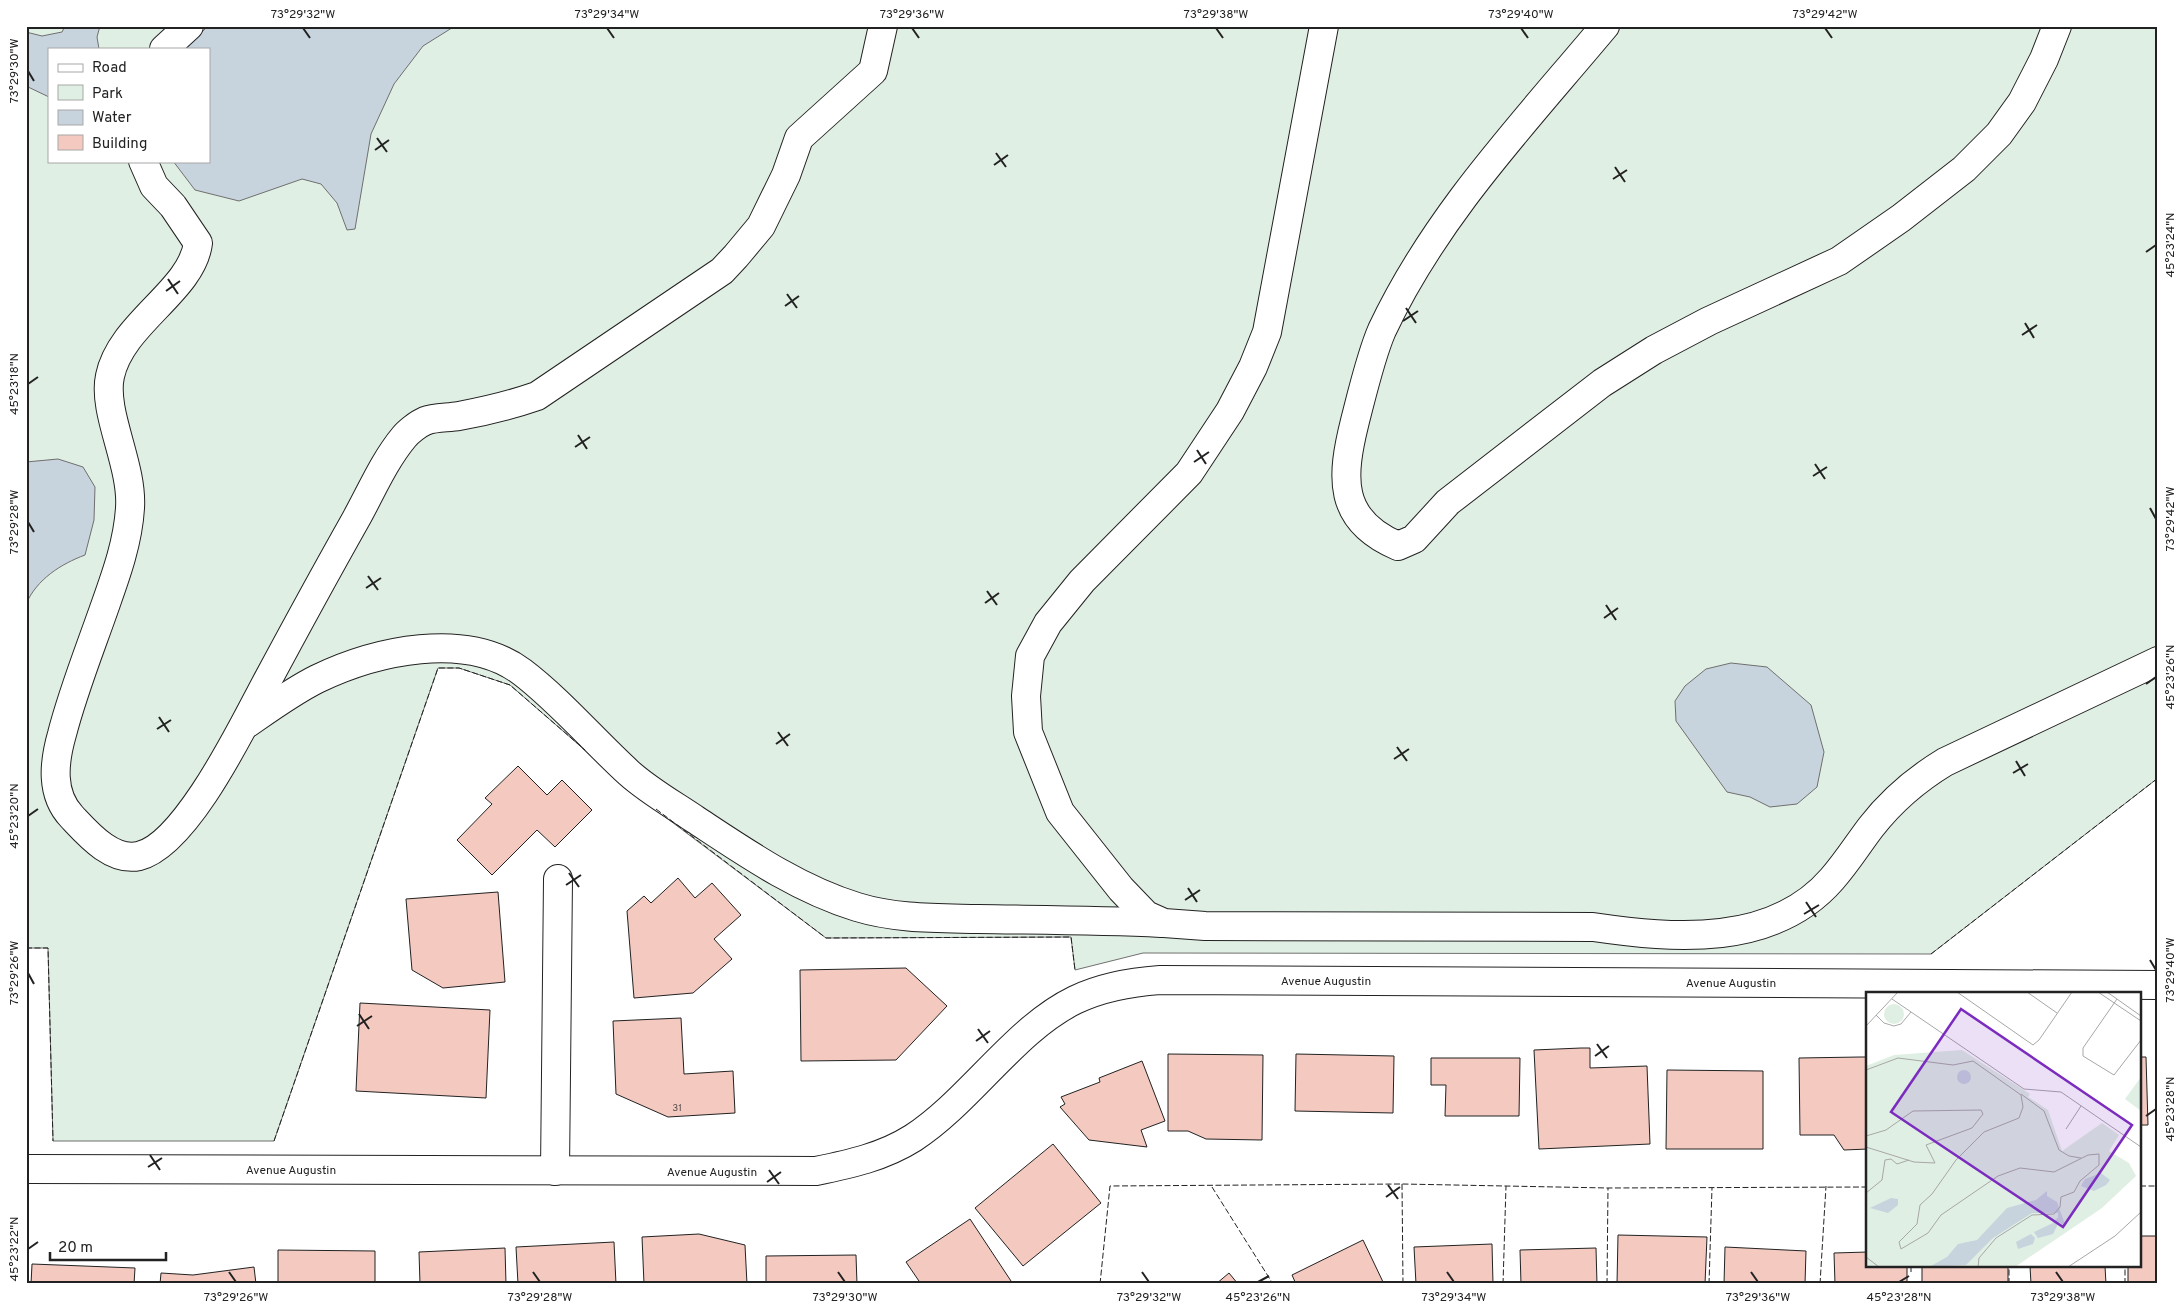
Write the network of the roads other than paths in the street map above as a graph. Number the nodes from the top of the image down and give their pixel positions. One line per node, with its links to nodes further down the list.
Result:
1 (189, 26): 6 (street)
2 (883, 26): 9 (street)
3 (1324, 26): 11 (street)
4 (1605, 26): 5 (street)
5 (2057, 26)
6 (165, 48)
7 (143, 162): 9 (street)
8 (2158, 661): 11 (street)
9 (243, 726): 11 (street)
10 (558, 879): 14 (street)
11 (1164, 923)
12 (2158, 985): 14 (street, Avenue Augustin)
13 (26, 1169): 14 (street, Avenue Augustin)
14 (555, 1171)

